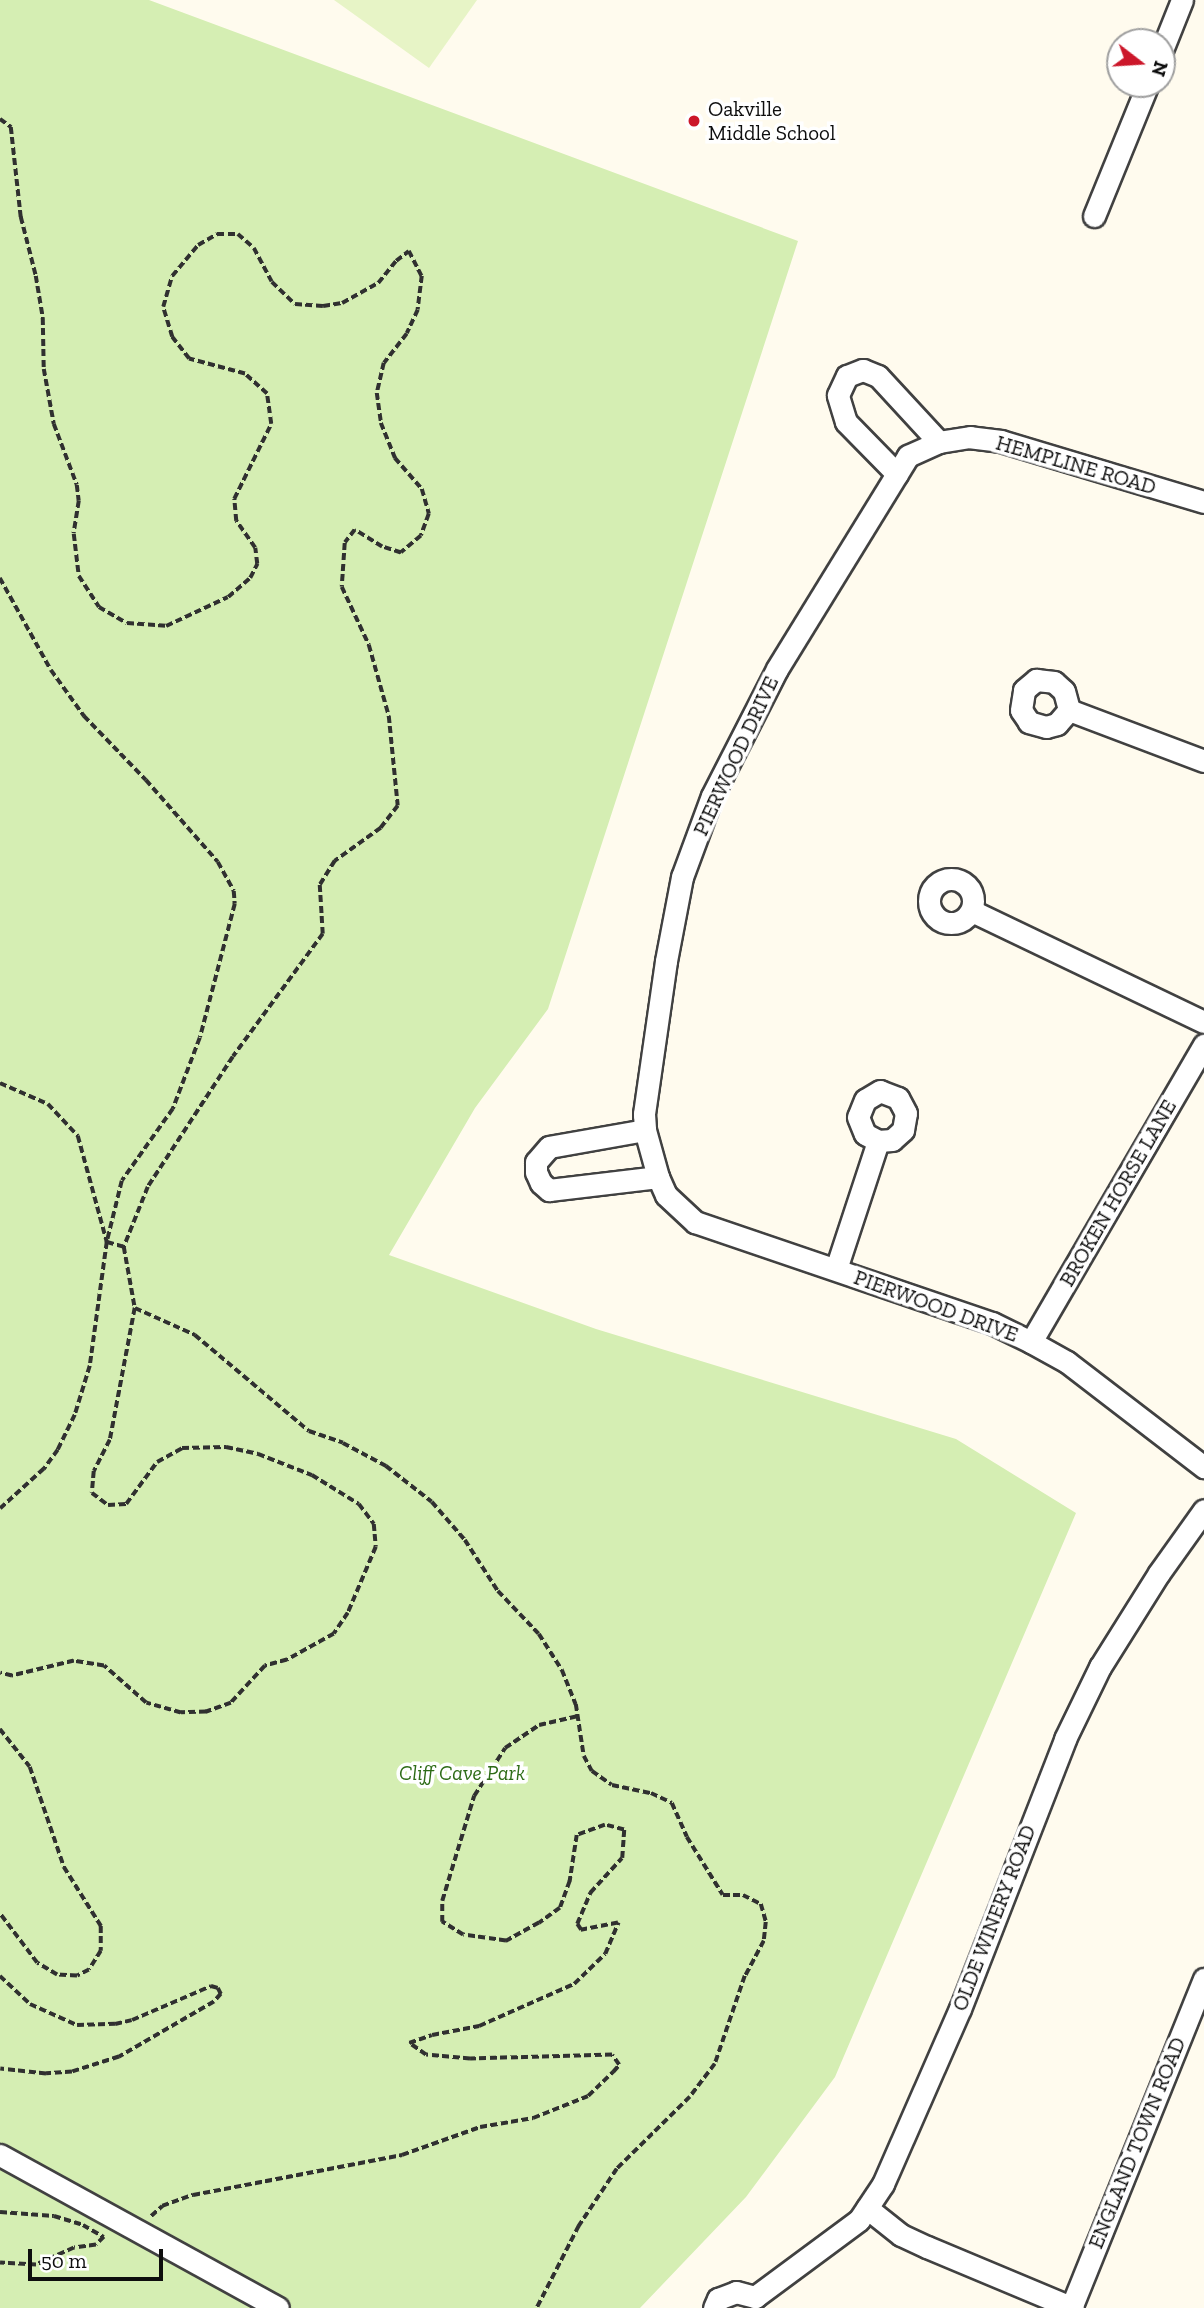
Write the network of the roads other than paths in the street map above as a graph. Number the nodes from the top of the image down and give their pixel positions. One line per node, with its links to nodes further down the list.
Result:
1 (1182, 0): 2 (street)
2 (1171, 28)
3 (1142, 98): 4 (street)
4 (1094, 216)
5 (939, 442): 6 (street, HEMPLINE ROAD); 7 (street); 8 (street, HEMPLINE ROAD)
6 (908, 456): 7 (street, PIERWOOD DRIVE)
7 (897, 474): 14 (street, PIERWOOD DRIVE)
8 (1204, 502)
9 (1069, 710): 10 (street)
10 (1204, 761)
11 (972, 911): 12 (street)
12 (1204, 1022)
13 (1204, 1045): 18 (street, BROKEN HORSE LANE)
14 (645, 1130): 16 (street, PIERWOOD DRIVE); 16 (street)
15 (878, 1141): 17 (street)
16 (657, 1177): 17 (street, PIERWOOD DRIVE)
17 (836, 1269): 18 (street, PIERWOOD DRIVE)
18 (1031, 1342): 19 (street, PIERWOOD DRIVE)
19 (1204, 1467)
20 (1204, 1510): 23 (street, OLDE WINERY ROAD)
21 (1204, 1979): 27 (street, ENGLAND TOWN ROAD)
22 (0, 2155): 25 (street)
23 (867, 2208): 24 (street, OLDE WINERY ROAD); 27 (street)
24 (757, 2303): 26 (street, OLDE WINERY ROAD)
25 (278, 2308)
26 (714, 2308)
27 (1072, 2308)

